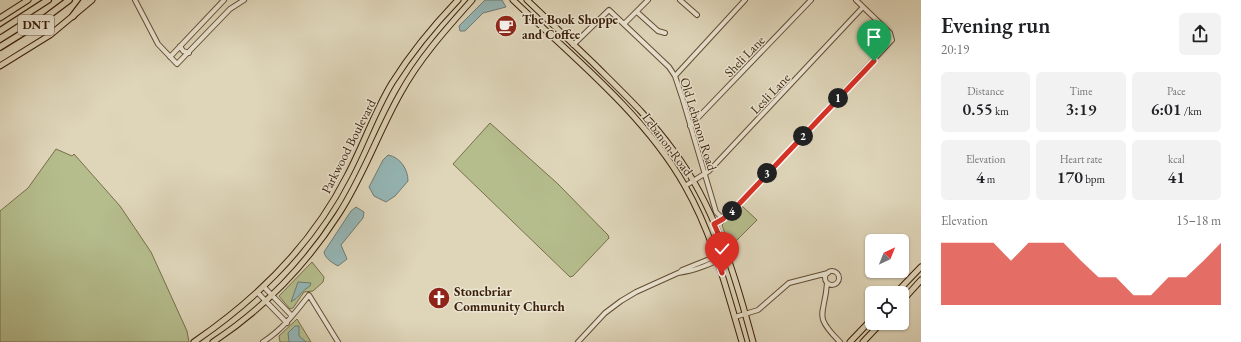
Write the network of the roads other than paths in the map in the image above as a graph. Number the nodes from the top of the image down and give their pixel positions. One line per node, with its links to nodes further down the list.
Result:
1 (28, 0): 24 (main road)
2 (48, 0): 26 (highway, DNT)
3 (69, 0): 30 (highway, DNT)
4 (85, 0): 23 (highway)
5 (92, 0): 23 (main road)
6 (134, 0): 33 (street)
7 (224, 0): 18 (street)
8 (244, 0): 20 (street)
9 (458, 0): 37 (main road, Parkwood Boulevard)
10 (472, 0): 38 (main road, Parkwood Boulevard)
11 (512, 0): 31 (main road, Lebanon Road)
12 (527, 0): 28 (main road, Lebanon Road)
13 (648, 0): 21 (street)
14 (680, 0): 22 (street)
15 (745, 0): 35 (street)
16 (811, 0): 36 (street, Sheli Lane)
17 (856, 0): 19 (street)
18 (220, 4): 20 (street); 29 (street)
19 (863, 7): 39 (street, Lesli Lane); 44 (street)
20 (228, 11): 32 (street)
21 (637, 12): 25 (street); 27 (street)
22 (697, 15)
23 (73, 16): 34 (main road)
24 (0, 18)
25 (624, 24): 28 (street, Old Lebanon Road); 35 (street, Old Lebanon Road)
26 (0, 31)
27 (665, 33)
28 (573, 45): 31 (main road); 40 (main road, Lebanon Road)
29 (180, 46): 32 (street); 33 (street)
30 (0, 47)
31 (567, 51): 41 (main road, Lebanon Road)
32 (188, 52): 33 (street)
33 (170, 57)
34 (2, 64)
35 (675, 76): 36 (street, Old Lebanon Road)
36 (690, 126): 39 (street, Old Lebanon Road)
37 (367, 133): 38 (main road); 42 (main road, Parkwood Boulevard)
38 (377, 137): 43 (main road, Parkwood Boulevard)
39 (703, 175): 40 (street, Lesli Lane); 44 (street, Old Lebanon Road)
40 (694, 181): 41 (street, Lesli Lane); 45 (main road, Lebanon Road)
41 (685, 186): 49 (main road, Lebanon Road)
42 (340, 189): 43 (main road); 46 (main road, Parkwood Boulevard)
43 (349, 194): 47 (main road, Parkwood Boulevard)
44 (723, 219): 45 (street)
45 (714, 224): 48 (main road, Lebanon Road)
46 (302, 246): 47 (main road); 57 (main road, Parkwood Boulevard)
47 (311, 252): 61 (main road, Parkwood Boulevard)
48 (727, 254): 49 (street); 63 (main road, Lebanon Road)
49 (718, 258): 65 (main road, Lebanon Road); 76 (street)
50 (921, 268): 56 (main road)
51 (828, 273): 52 (street); 54 (street); 55 (street)
52 (817, 276): 54 (street); 63 (street)
53 (921, 280): 60 (main road)
54 (826, 281): 55 (street); 58 (street)
55 (833, 285): 58 (street)
56 (903, 286)
57 (264, 287): 59 (main road, Parkwood Boulevard); 61 (street)
58 (826, 292): 79 (street)
59 (258, 293): 62 (street); 70 (main road, Parkwood Boulevard)
60 (909, 293)
61 (272, 295): 62 (main road, Parkwood Boulevard); 64 (street)
62 (266, 301): 66 (street); 72 (main road, Parkwood Boulevard)
63 (745, 314): 65 (street); 78 (main road, Lebanon Road)
64 (292, 316): 66 (street); 75 (street)
65 (735, 317): 77 (main road, Lebanon Road)
66 (287, 323): 69 (street)
67 (865, 326): 80 (main road)
68 (874, 330): 81 (main road)
69 (271, 336): 73 (street); 74 (street)
70 (202, 340): 71 (main road, Parkwood Boulevard)
71 (194, 342)
72 (213, 342)
73 (262, 342)
74 (274, 342)
75 (338, 342)
76 (578, 342)
77 (742, 342)
78 (753, 342)
79 (840, 342)
80 (850, 342)
81 (863, 342)

